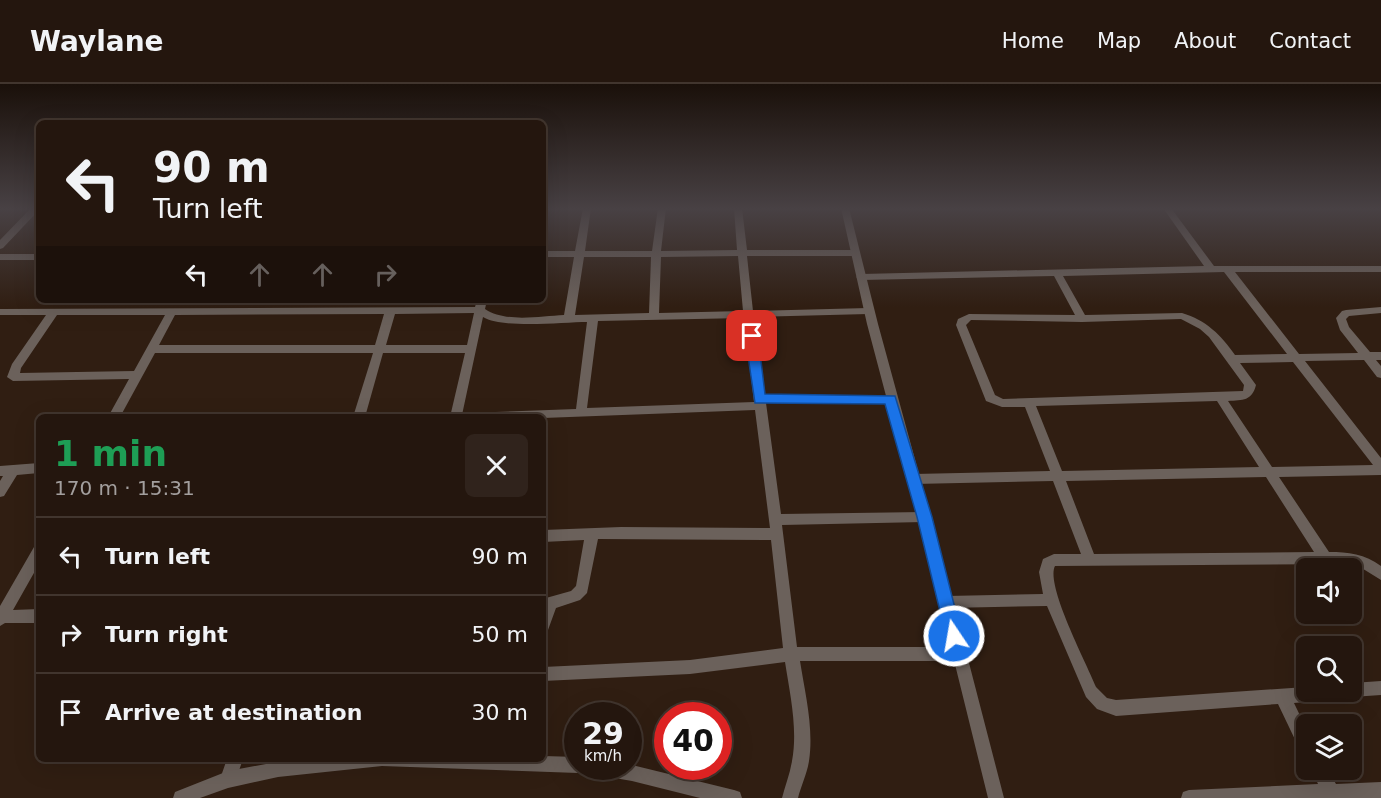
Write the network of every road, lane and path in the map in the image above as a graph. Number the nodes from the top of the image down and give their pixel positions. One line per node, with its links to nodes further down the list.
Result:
1 (581, 241): 9 (street)
2 (658, 241): 10 (street)
3 (740, 241): 6 (street)
4 (852, 241): 7 (street)
5 (1191, 241): 13 (street)
6 (741, 253): 7 (street); 10 (street); 30 (street)
7 (854, 253): 17 (street)
8 (546, 254): 9 (street)
9 (579, 254): 10 (street); 32 (street)
10 (656, 254): 31 (street)
11 (0, 257): 12 (street)
12 (36, 257)
13 (1211, 269): 14 (street); 16 (street)
14 (1227, 269): 15 (street); 40 (street)
15 (1381, 269)
16 (1057, 273): 17 (street); 34 (street)
17 (861, 277): 24 (street)
18 (116, 303): 27 (street)
19 (250, 303): 28 (street)
20 (385, 303): 29 (street)
21 (481, 305): 29 (street); 32 (street); 36 (street)
22 (1381, 310): 39 (street)
23 (172, 311): 27 (street); 28 (street); 35 (street)
24 (868, 311): 30 (street); 45 (street)
25 (0, 312): 26 (street)
26 (54, 312): 27 (street); 43 (street)
27 (109, 312)
28 (246, 312): 29 (street)
29 (385, 312): 37 (street)
30 (749, 314): 31 (street); 46 (street)
31 (654, 316): 33 (street)
32 (569, 318): 33 (street)
33 (593, 318): 48 (street)
34 (1082, 319): 41 (street); 47 (street)
35 (152, 349): 37 (street); 43 (street)
36 (471, 349): 37 (street); 51 (street)
37 (379, 350): 50 (street)
38 (1381, 356): 39 (street)
39 (1367, 357): 40 (street); 42 (street)
40 (1299, 358): 41 (street); 54 (street)
41 (1230, 359): 44 (street)
42 (1381, 374)
43 (138, 375): 49 (street)
44 (1220, 397): 47 (street); 56 (street)
45 (890, 400): 46 (street); 58 (street)
46 (760, 402): 48 (street); 61 (street)
47 (1029, 402): 57 (street)
48 (580, 412): 52 (street)
49 (116, 414)
50 (360, 414)
51 (457, 414)
52 (535, 414)
53 (36, 468): 55 (street)
54 (1381, 469): 56 (street)
55 (7, 471): 59 (street)
56 (1269, 472): 57 (street); 66 (street)
57 (1059, 476): 58 (street); 67 (street)
58 (914, 479): 60 (street)
59 (0, 492)
60 (924, 517): 61 (street); 71 (street)
61 (777, 527): 62 (street); 75 (street)
62 (592, 534): 63 (street); 73 (street)
63 (546, 536)
64 (36, 556): 74 (street)
65 (1296, 558): 67 (street)
66 (1325, 558)
67 (1090, 560): 70 (street)
68 (1362, 561): 69 (street)
69 (1381, 574)
70 (1051, 600): 71 (street); 81 (street)
71 (946, 602): 76 (street)
72 (36, 616): 74 (street)
73 (546, 617)
74 (0, 618)
75 (790, 654): 76 (street); 77 (street); 96 (street)
76 (958, 654): 97 (street)
77 (546, 674)
78 (1381, 688): 79 (street)
79 (1362, 689)
80 (1296, 695): 81 (street)
81 (1282, 696): 82 (street)
82 (1296, 724)
83 (234, 762): 88 (street)
84 (346, 762): 88 (street)
85 (540, 762): 86 (street)
86 (564, 764)
87 (642, 776): 92 (street)
88 (228, 779): 94 (street)
89 (1325, 780): 91 (street)
90 (1381, 790): 91 (street)
91 (1331, 792): 93 (street)
92 (710, 795): 95 (street)
93 (1241, 797): 98 (street)
94 (181, 798)
95 (734, 798)
96 (789, 798)
97 (996, 798)
98 (1189, 798)

